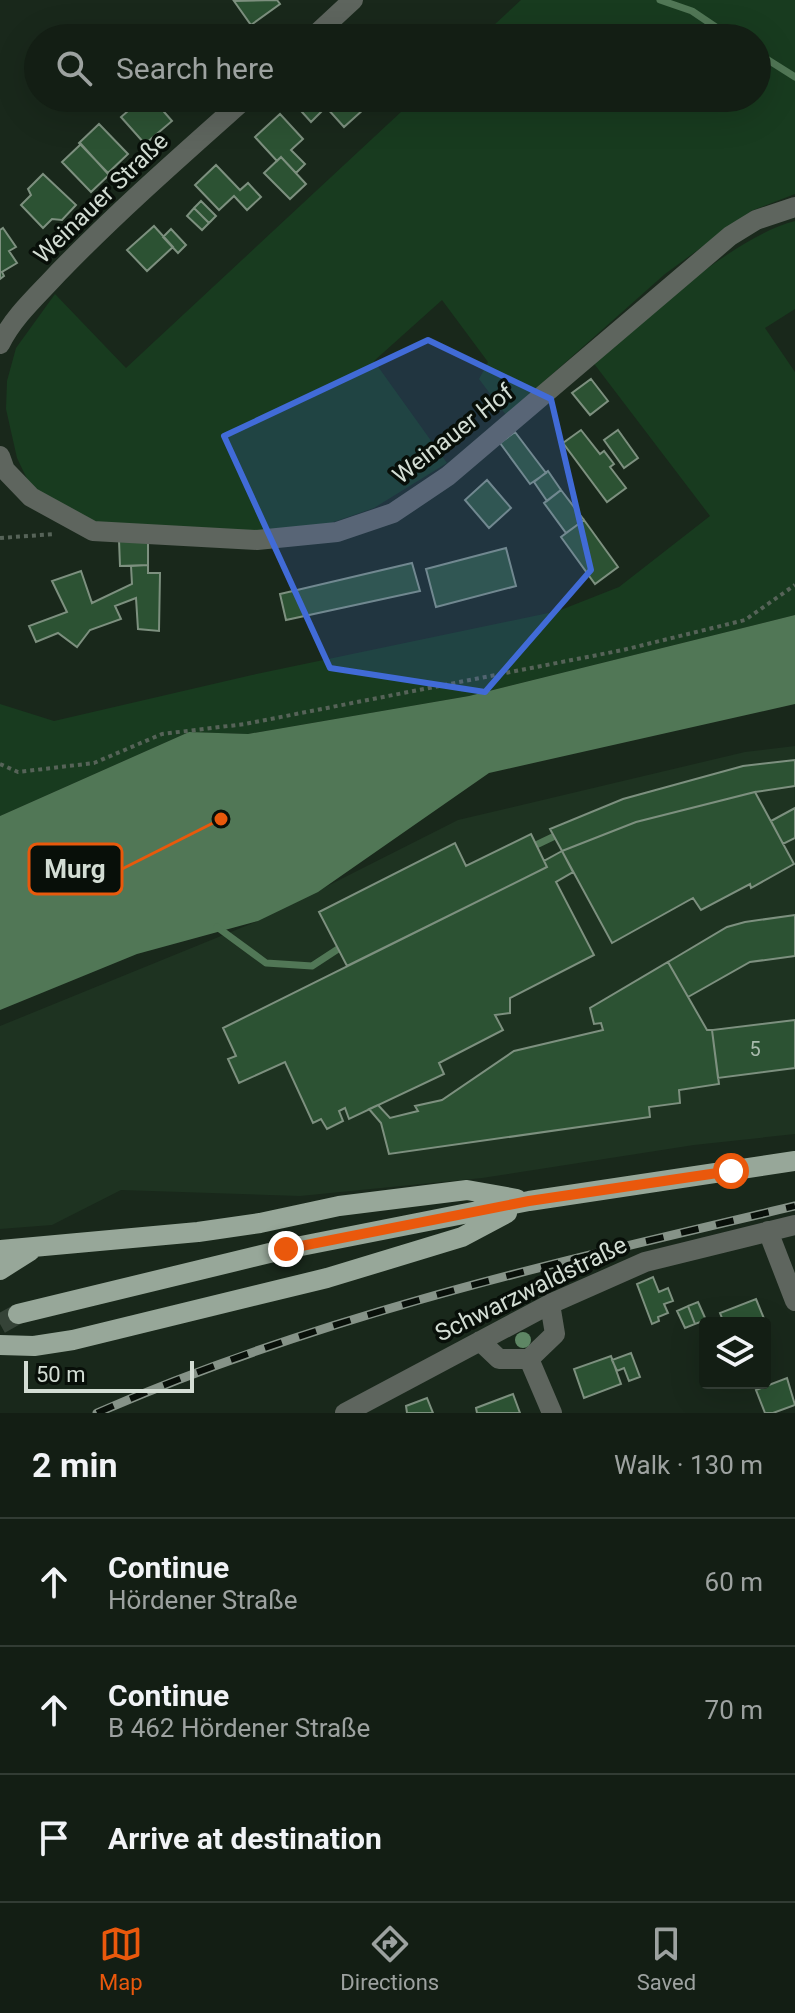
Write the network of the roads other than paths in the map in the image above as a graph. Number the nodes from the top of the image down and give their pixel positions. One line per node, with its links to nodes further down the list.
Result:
1 (353, 0): 2 (street)
2 (327, 24)
3 (230, 112): 5 (street, Weinauer Straße)
4 (795, 207): 6 (street, Weinauer Hof)
5 (0, 344)
6 (2, 466)
7 (795, 1161): 8 (main road)
8 (529, 1201): 11 (main road); 16 (main road); 18 (main road)
9 (795, 1225): 10 (street, Schwarzwaldstraße)
10 (768, 1231): 14 (street); 15 (street, Schwarzwaldstraße)
11 (37, 1247): 12 (main road); 13 (main road)
12 (0, 1250)
13 (0, 1270)
14 (795, 1301)
15 (550, 1304): 17 (street, Schwarzwaldstraße); 19 (street)
16 (18, 1314)
17 (480, 1341): 19 (street); 20 (street, Schwarzwaldstraße)
18 (0, 1345)
19 (529, 1359): 21 (street)
20 (345, 1413)
21 (552, 1413)

